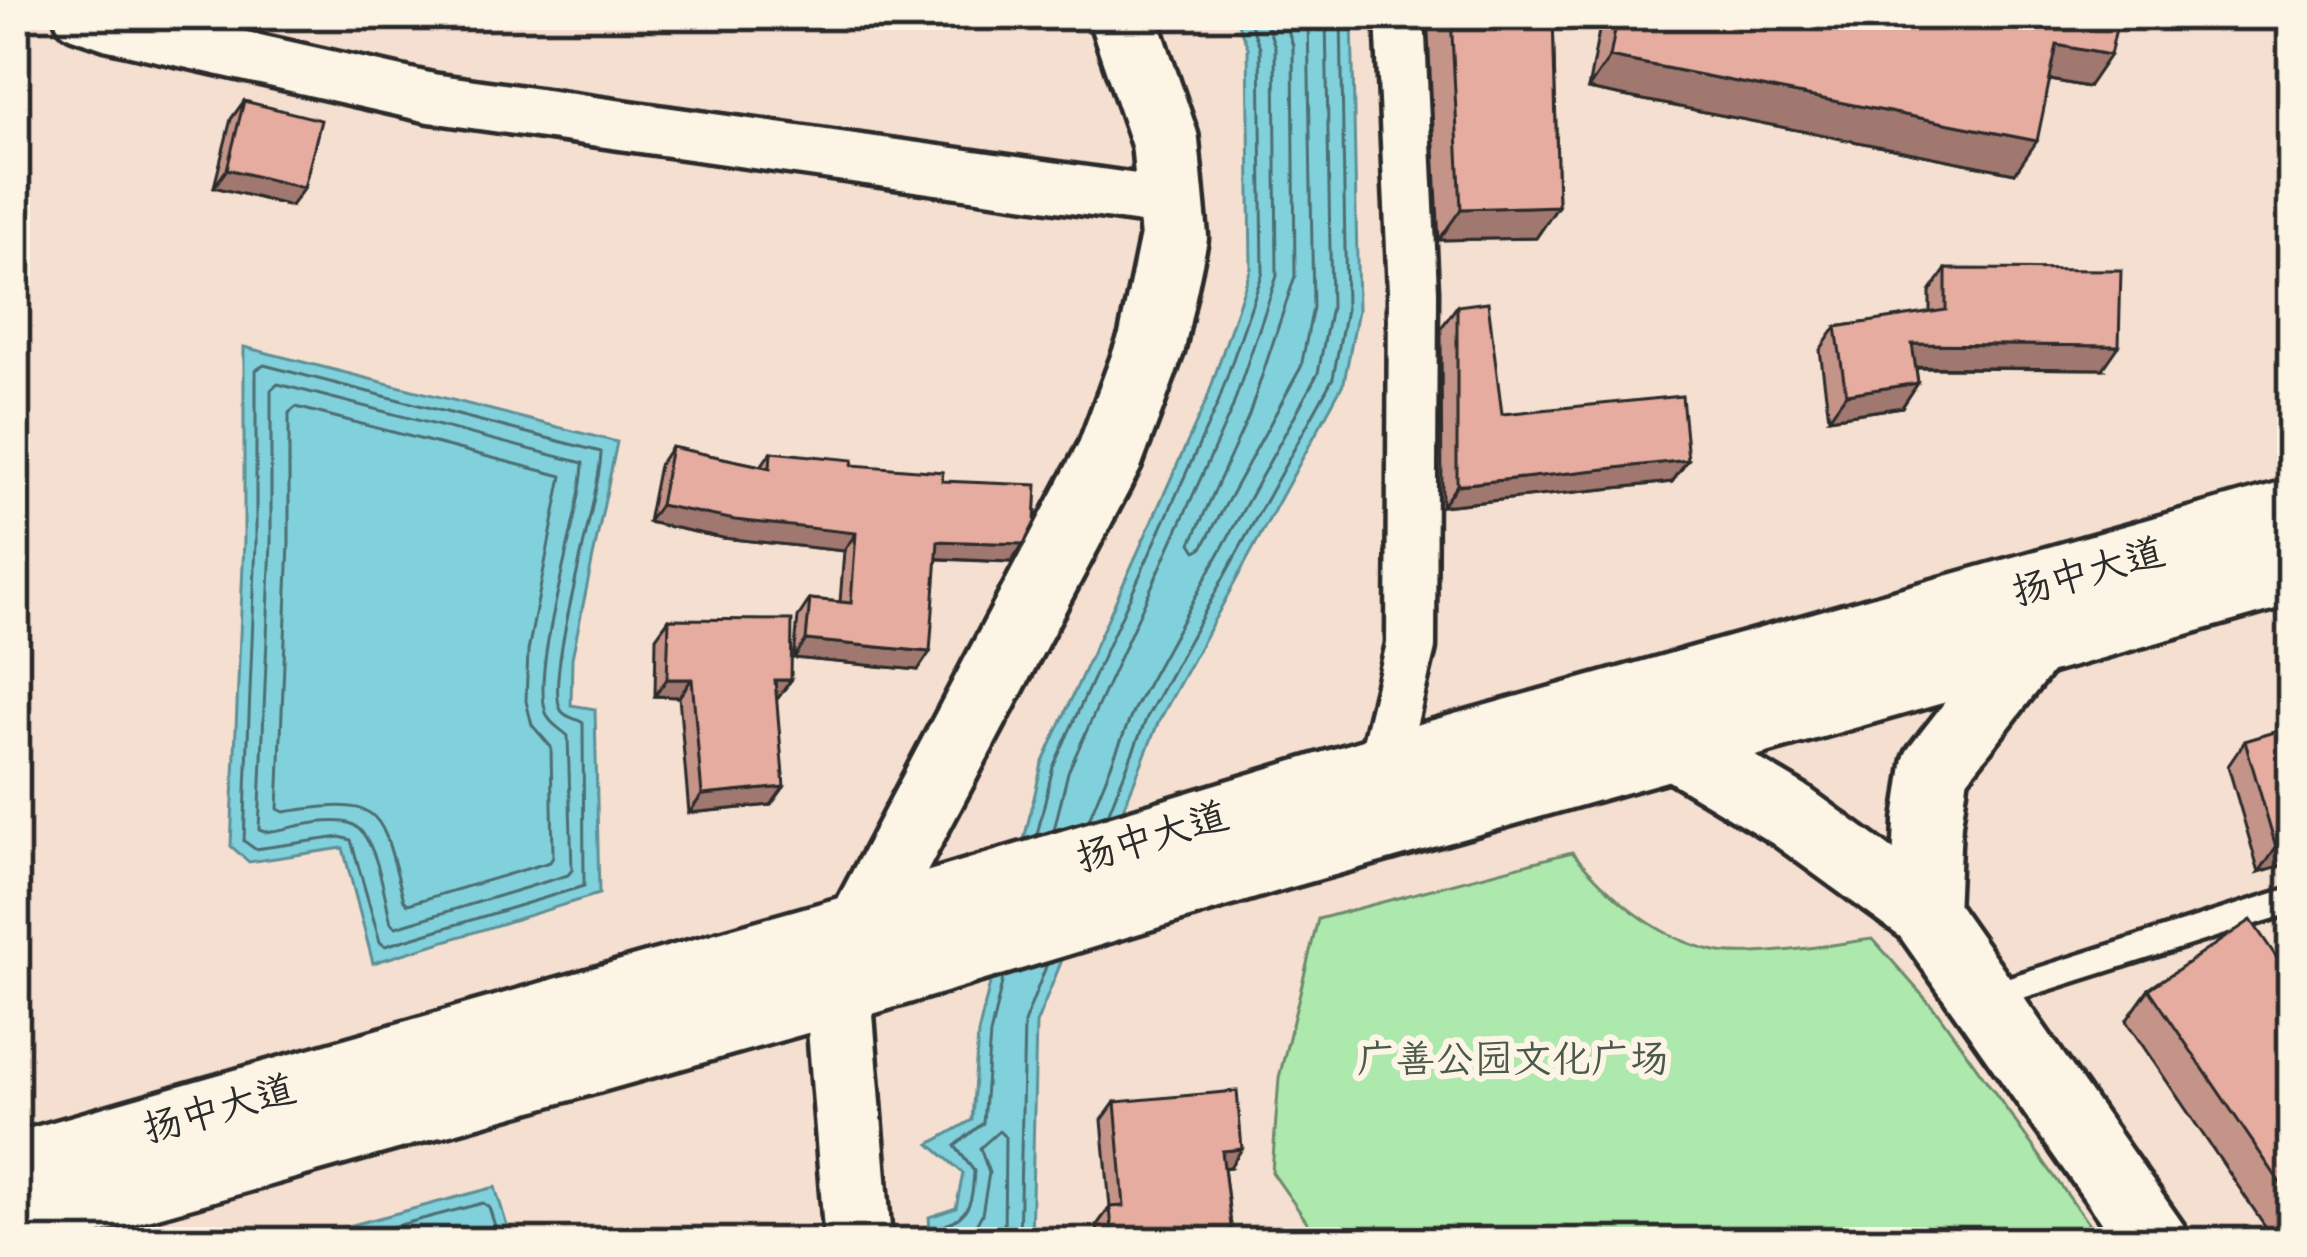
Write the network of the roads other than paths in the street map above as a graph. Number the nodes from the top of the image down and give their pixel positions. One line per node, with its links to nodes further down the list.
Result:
1 (79, 15): 4 (street)
2 (1122, 15): 4 (main road)
3 (1400, 15): 10 (street)
4 (1170, 203): 13 (main road)
5 (2292, 513): 7 (main road, 扬中大道)
6 (2292, 570): 8 (main road, 扬中大道)
7 (2090, 572): 8 (main road); 10 (main road, 扬中大道)
8 (2028, 647): 9 (main road, 扬中大道); 12 (main road)
9 (1673, 745): 10 (main road, 扬中大道); 12 (main road)
10 (1386, 797): 13 (main road, 扬中大道); 14 (main road, 扬中大道)
11 (2292, 900): 15 (lane)
12 (1924, 913): 15 (main road)
13 (861, 926): 14 (main road); 16 (main road, 扬中大道)
14 (838, 990): 17 (main road, 扬中大道); 18 (main road)
15 (1984, 998): 19 (main road)
16 (15, 1167)
17 (15, 1223)
18 (858, 1242)
19 (2155, 1242)

